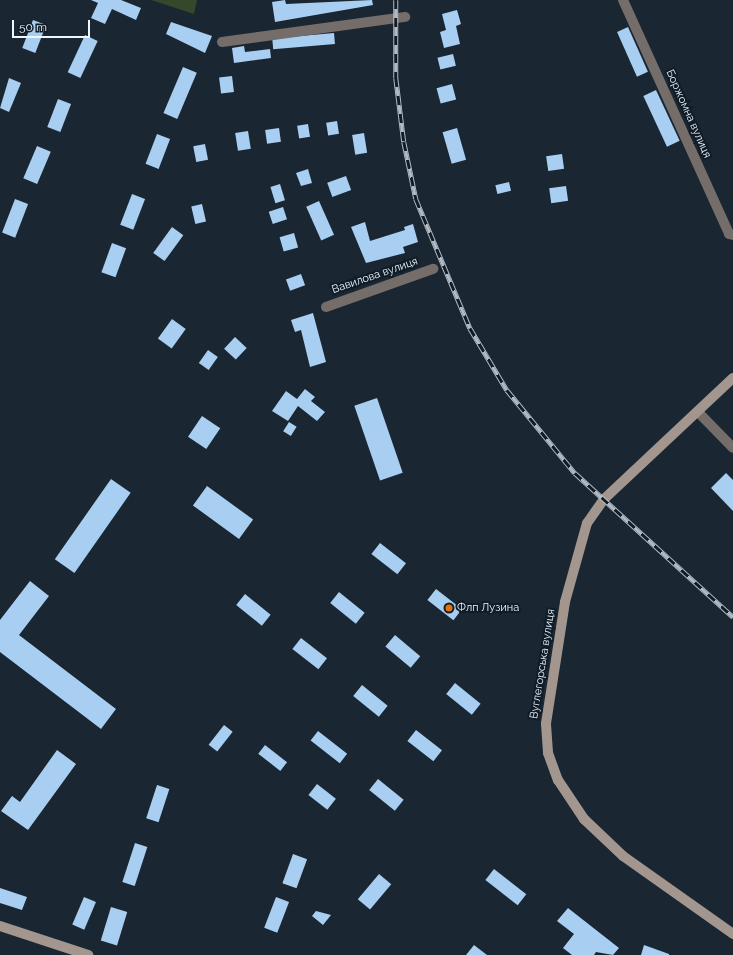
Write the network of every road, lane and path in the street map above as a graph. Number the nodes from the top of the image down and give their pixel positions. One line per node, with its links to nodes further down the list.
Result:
1 (623, 0): 4 (street, Боржомна вулиця)
2 (405, 17): 3 (street)
3 (222, 42)
4 (733, 235)
5 (433, 269): 6 (street, Вавилова вулиця)
6 (326, 306)
7 (733, 378): 8 (main road, Вуглегорська вулиця)
8 (698, 412): 9 (street); 11 (main road, Вуглегорська вулиця)
9 (733, 448)
10 (0, 926): 12 (main road)
11 (733, 934)
12 (88, 955)

